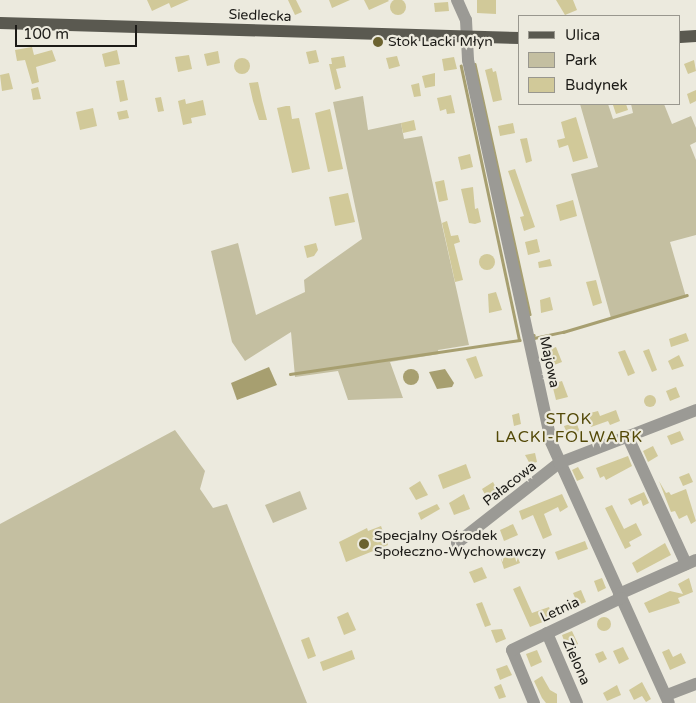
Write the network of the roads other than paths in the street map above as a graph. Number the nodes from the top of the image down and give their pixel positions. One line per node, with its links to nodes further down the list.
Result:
1 (457, 0): 4 (street, Majowa)
2 (0, 23): 4 (main road, Siedlecka)
3 (696, 36): 6 (main road)
4 (466, 37): 5 (main road, Siedlecka); 9 (street, Majowa)
5 (518, 38)
6 (681, 38)
7 (696, 410): 8 (street, Pałacowa)
8 (627, 435): 9 (street, Pałacowa); 11 (street)
9 (559, 464): 10 (street, Pałacowa); 12 (street, Majowa)
10 (457, 544)
11 (691, 562): 12 (street, Letnia)
12 (620, 596): 13 (street, Letnia); 15 (street, Majowa)
13 (547, 633): 16 (street, Letnia); 17 (street, Zielona)
14 (696, 684): 15 (street)
15 (668, 699)
16 (534, 703)
17 (577, 703)

